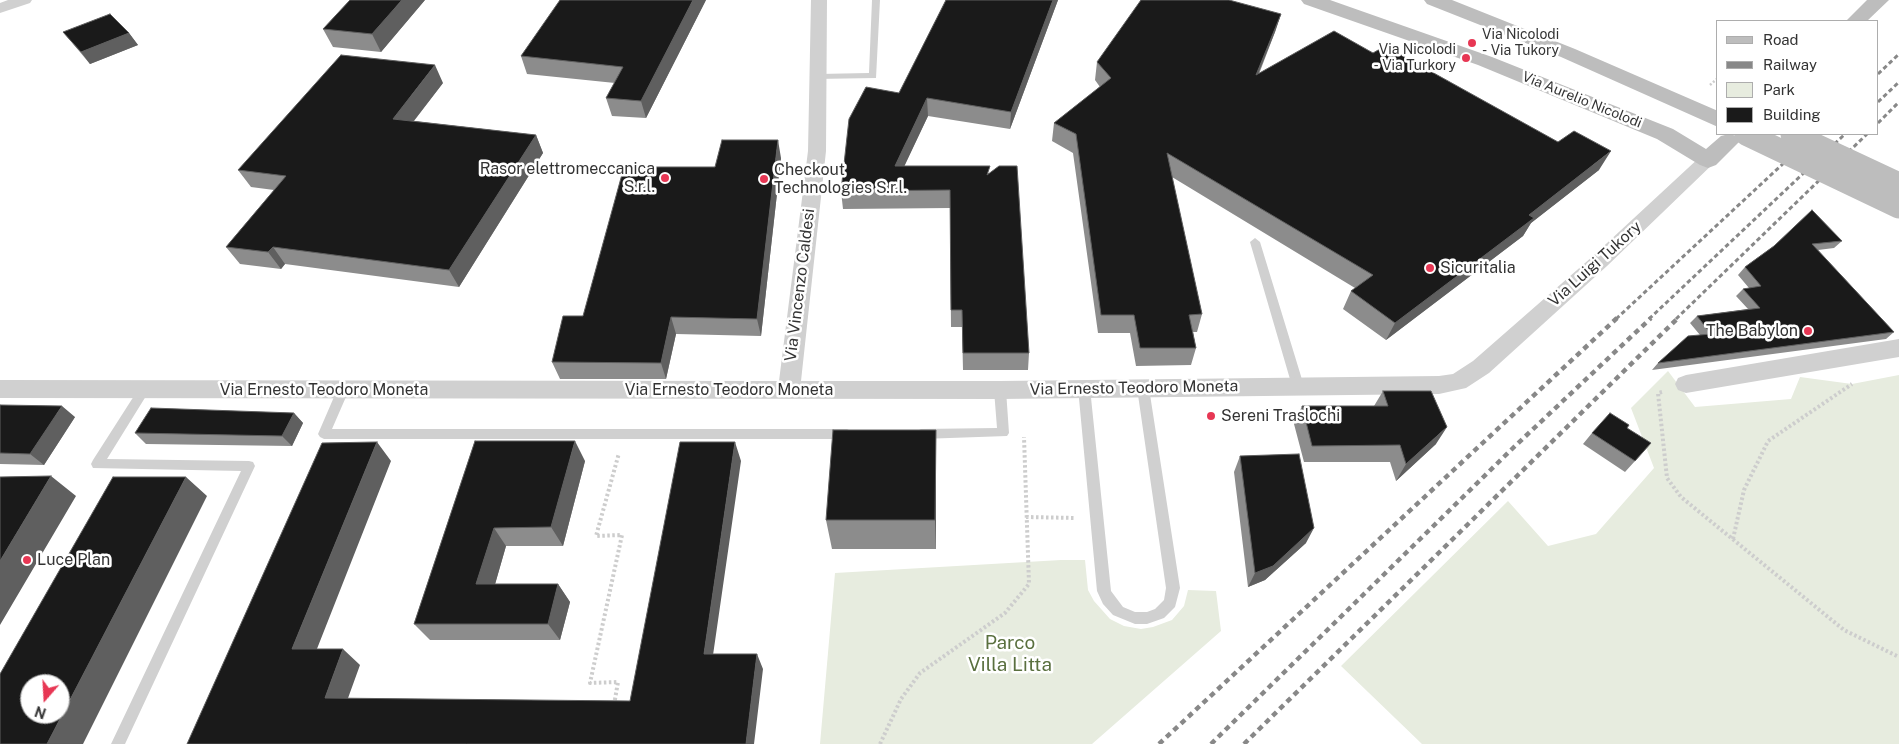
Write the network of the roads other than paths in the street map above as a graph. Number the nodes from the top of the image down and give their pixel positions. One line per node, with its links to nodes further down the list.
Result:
1 (24, 0): 8 (street)
2 (819, 0): 11 (street, Via Vincenzo Caldesi)
3 (876, 0): 11 (lane)
4 (1311, 0): 15 (street, Via Aurelio Nicolodi)
5 (1434, 0): 12 (street)
6 (1482, 0): 10 (street)
7 (1877, 0): 9 (street)
8 (0, 8)
9 (1857, 20)
10 (1620, 55)
11 (818, 77): 29 (street, Via Vincenzo Caldesi)
12 (1716, 119)
13 (1794, 135): 16 (street, bridge)
14 (1737, 138): 15 (street, Via Luigi Tukory); 17 (street, bridge)
15 (1708, 160): 20 (street, Via Luigi Tukory)
16 (1899, 184)
17 (1899, 207)
18 (1255, 242): 22 (lane)
19 (1899, 348): 21 (street)
20 (1458, 382): 22 (street, Via Ernesto Teodoro Moneta)
21 (1686, 384)
22 (1298, 386): 25 (street, Via Ernesto Teodoro Moneta)
23 (145, 388): 26 (street, Via Ernesto Teodoro Moneta); 28 (street, Via Ernesto Teodoro Moneta); 32 (lane)
24 (1084, 388): 25 (street, Via Ernesto Teodoro Moneta); 25 (lane); 27 (street, Via Ernesto Teodoro Moneta)
25 (1143, 388)
26 (0, 389)
27 (1011, 389): 29 (street, Via Ernesto Teodoro Moneta); 31 (lane)
28 (343, 390): 29 (street, Via Ernesto Teodoro Moneta); 30 (lane)
29 (789, 390)
30 (863, 434)
31 (913, 434)
32 (118, 744)

